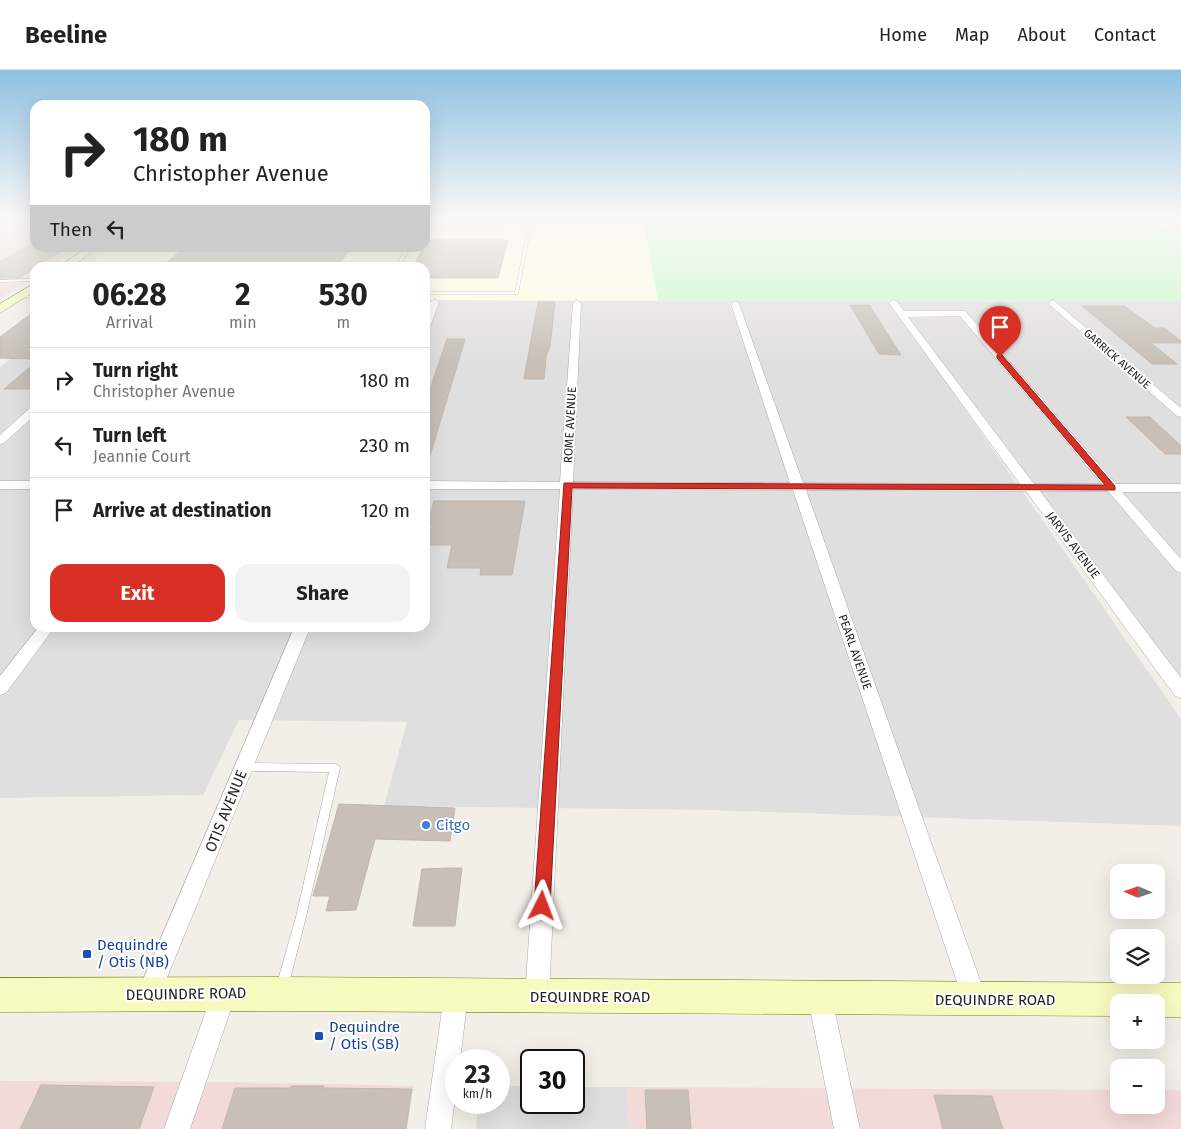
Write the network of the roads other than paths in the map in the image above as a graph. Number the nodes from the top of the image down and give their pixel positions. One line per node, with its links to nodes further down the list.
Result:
1 (522, 265): 5 (lane)
2 (30, 280): 3 (lane)
3 (0, 281)
4 (30, 289): 6 (main road)
5 (430, 293)
6 (19, 296): 7 (lane); 13 (main road)
7 (30, 296)
8 (435, 302): 14 (street)
9 (577, 303): 22 (street, ROME AVENUE)
10 (893, 303): 15 (street, JARVIS AVENUE)
11 (1053, 303): 17 (street, GARRICK AVENUE)
12 (735, 304): 23 (street, PEARL AVENUE)
13 (0, 309)
14 (430, 314)
15 (901, 314): 24 (street, JARVIS AVENUE); 25 (street)
16 (30, 414): 18 (street)
17 (1181, 414)
18 (0, 441)
19 (30, 484): 20 (street)
20 (0, 485)
21 (430, 485): 22 (street)
22 (567, 485): 23 (street); 38 (street, ROME AVENUE)
23 (798, 486): 24 (street); 40 (street, PEARL AVENUE)
24 (1030, 488): 25 (street); 31 (street, JARVIS AVENUE)
25 (1112, 488): 26 (street); 27 (street)
26 (1181, 488)
27 (1181, 568)
28 (43, 632): 30 (street)
29 (300, 632): 32 (street, OTIS AVENUE)
30 (0, 688)
31 (1181, 691)
32 (244, 767): 33 (street, OTIS AVENUE); 35 (lane)
33 (149, 994): 34 (main road, DEQUINDRE ROAD); 36 (main road, DEQUINDRE ROAD)
34 (224, 994): 35 (main road, DEQUINDRE ROAD); 42 (street)
35 (280, 994): 37 (main road, DEQUINDRE ROAD)
36 (0, 995)
37 (456, 996): 38 (main road, DEQUINDRE ROAD); 43 (street)
38 (537, 996): 39 (main road, DEQUINDRE ROAD)
39 (820, 998): 40 (main road, DEQUINDRE ROAD); 44 (street)
40 (975, 1000): 41 (main road, DEQUINDRE ROAD)
41 (1181, 1000)
42 (177, 1129)
43 (438, 1129)
44 (847, 1129)

